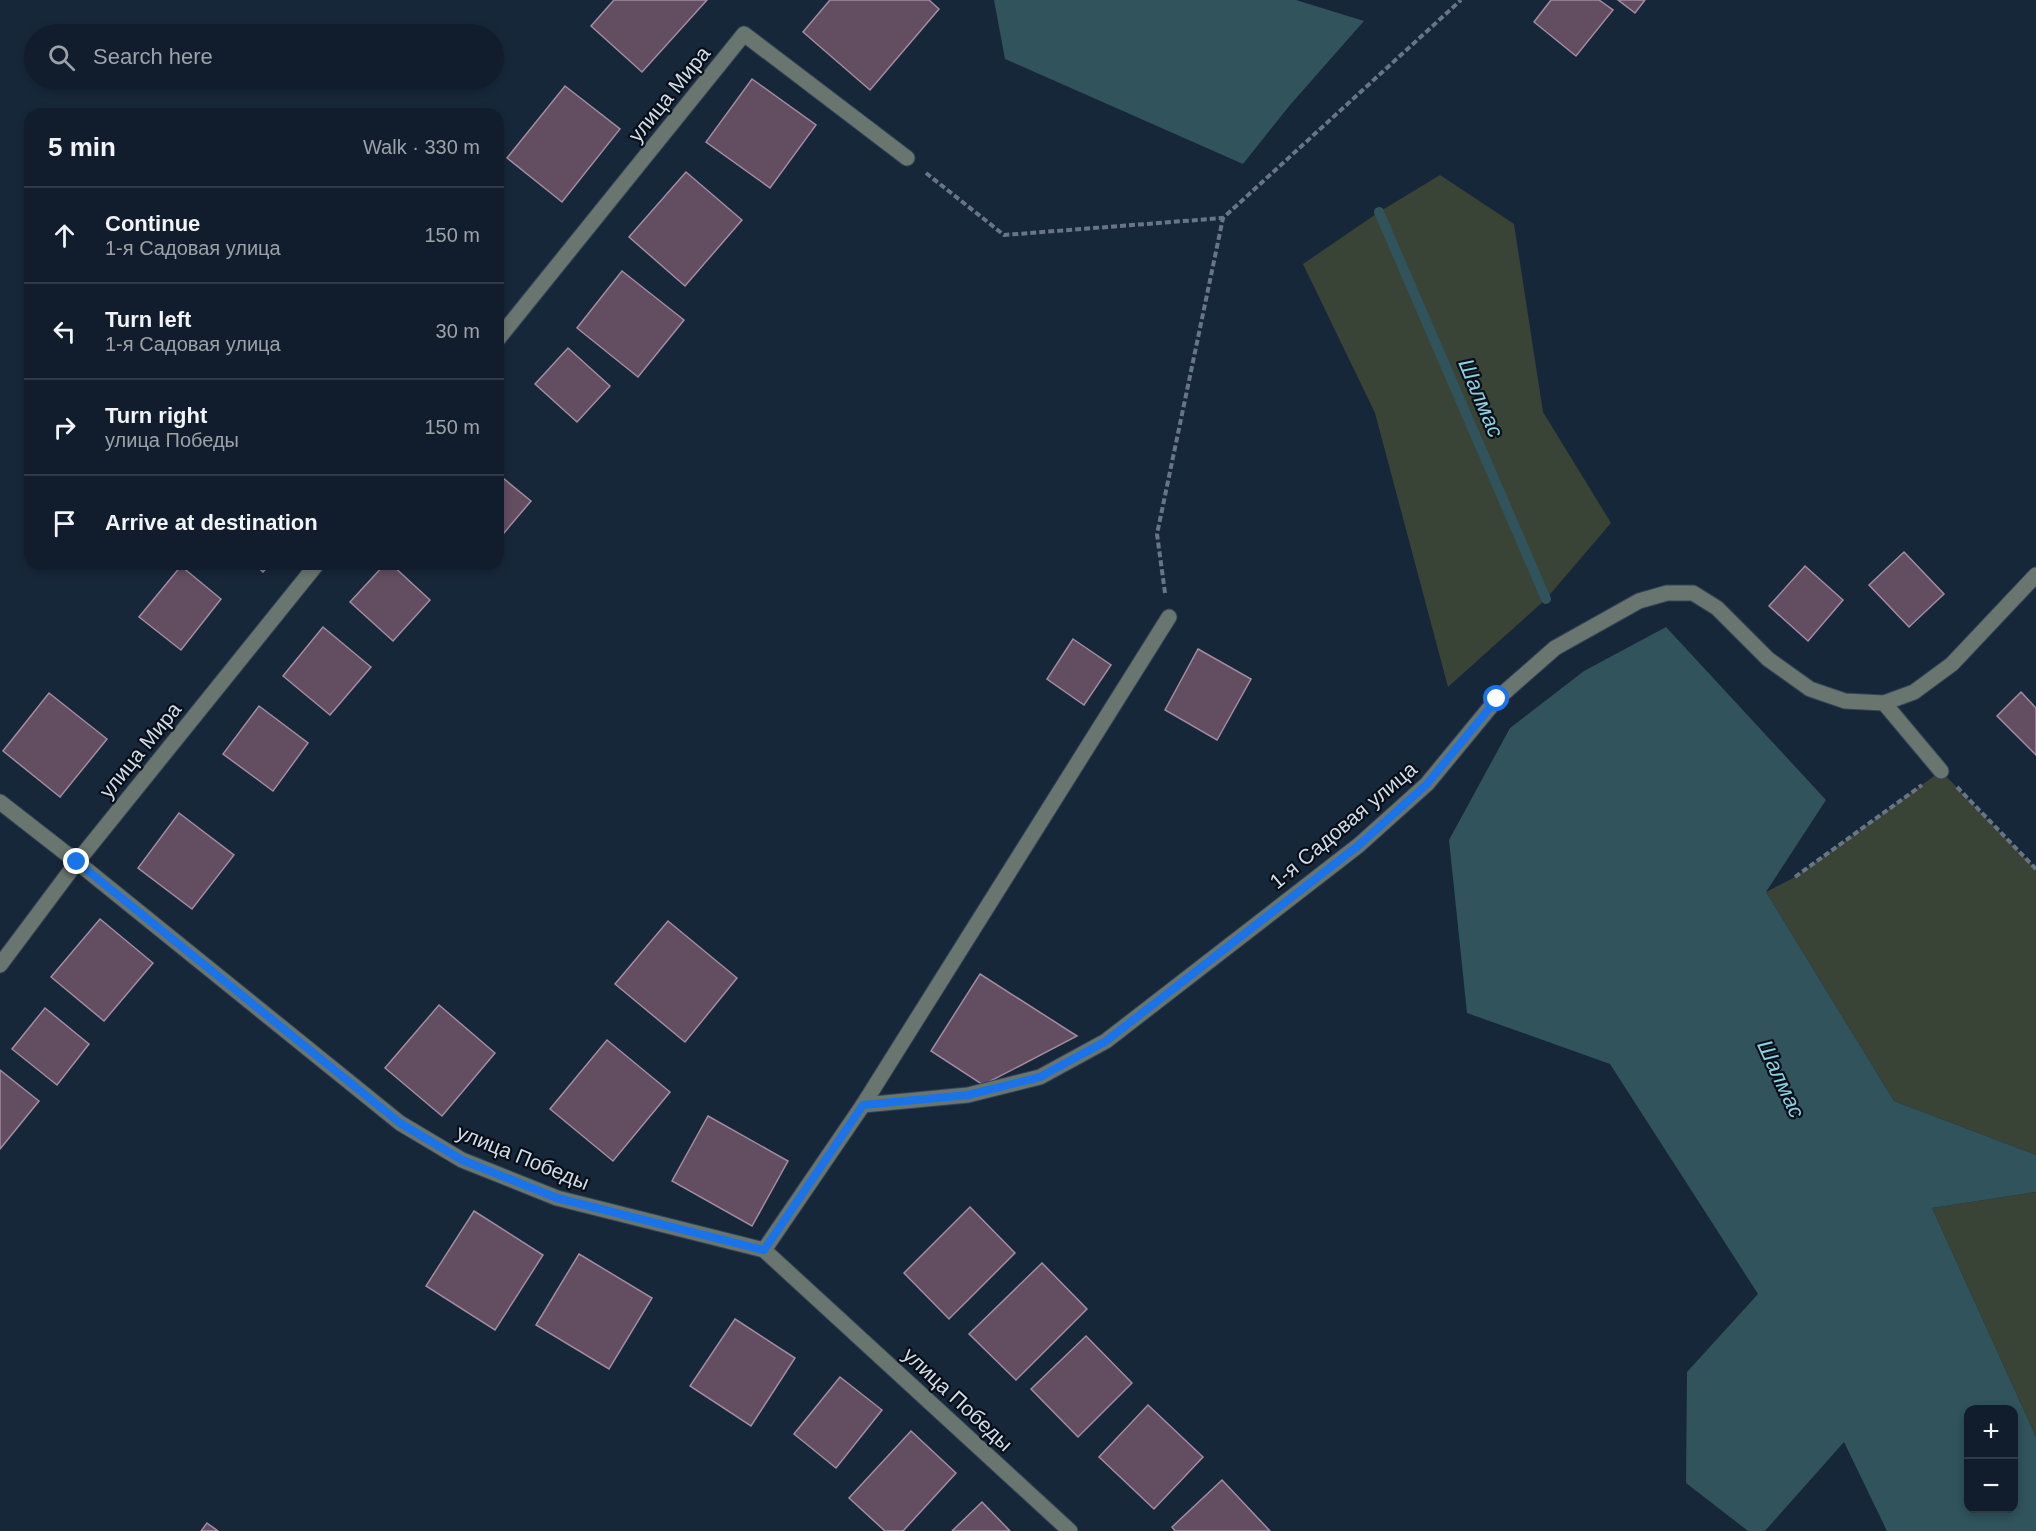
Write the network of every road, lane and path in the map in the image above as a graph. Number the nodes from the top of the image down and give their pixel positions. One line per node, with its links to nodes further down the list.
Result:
1 (1461, 0): 3 (path)
2 (907, 158): 3 (path); 4 (street, улица Мира)
3 (1223, 218): 7 (path)
4 (504, 332)
5 (312, 570): 11 (street, улица Мира)
6 (2036, 575): 8 (street, 1-я Садовая улица)
7 (1169, 617): 15 (street)
8 (1884, 703): 9 (street); 15 (street, 1-я Садовая улица)
9 (1941, 771): 12 (path); 13 (path)
10 (0, 802): 11 (street, улица Победы)
11 (77, 862): 14 (street, улица Мира); 16 (street, улица Победы)
12 (2036, 868)
13 (1795, 878)
14 (0, 965)
15 (863, 1105): 16 (street)
16 (764, 1250): 17 (street, улица Победы)
17 (1070, 1531)

